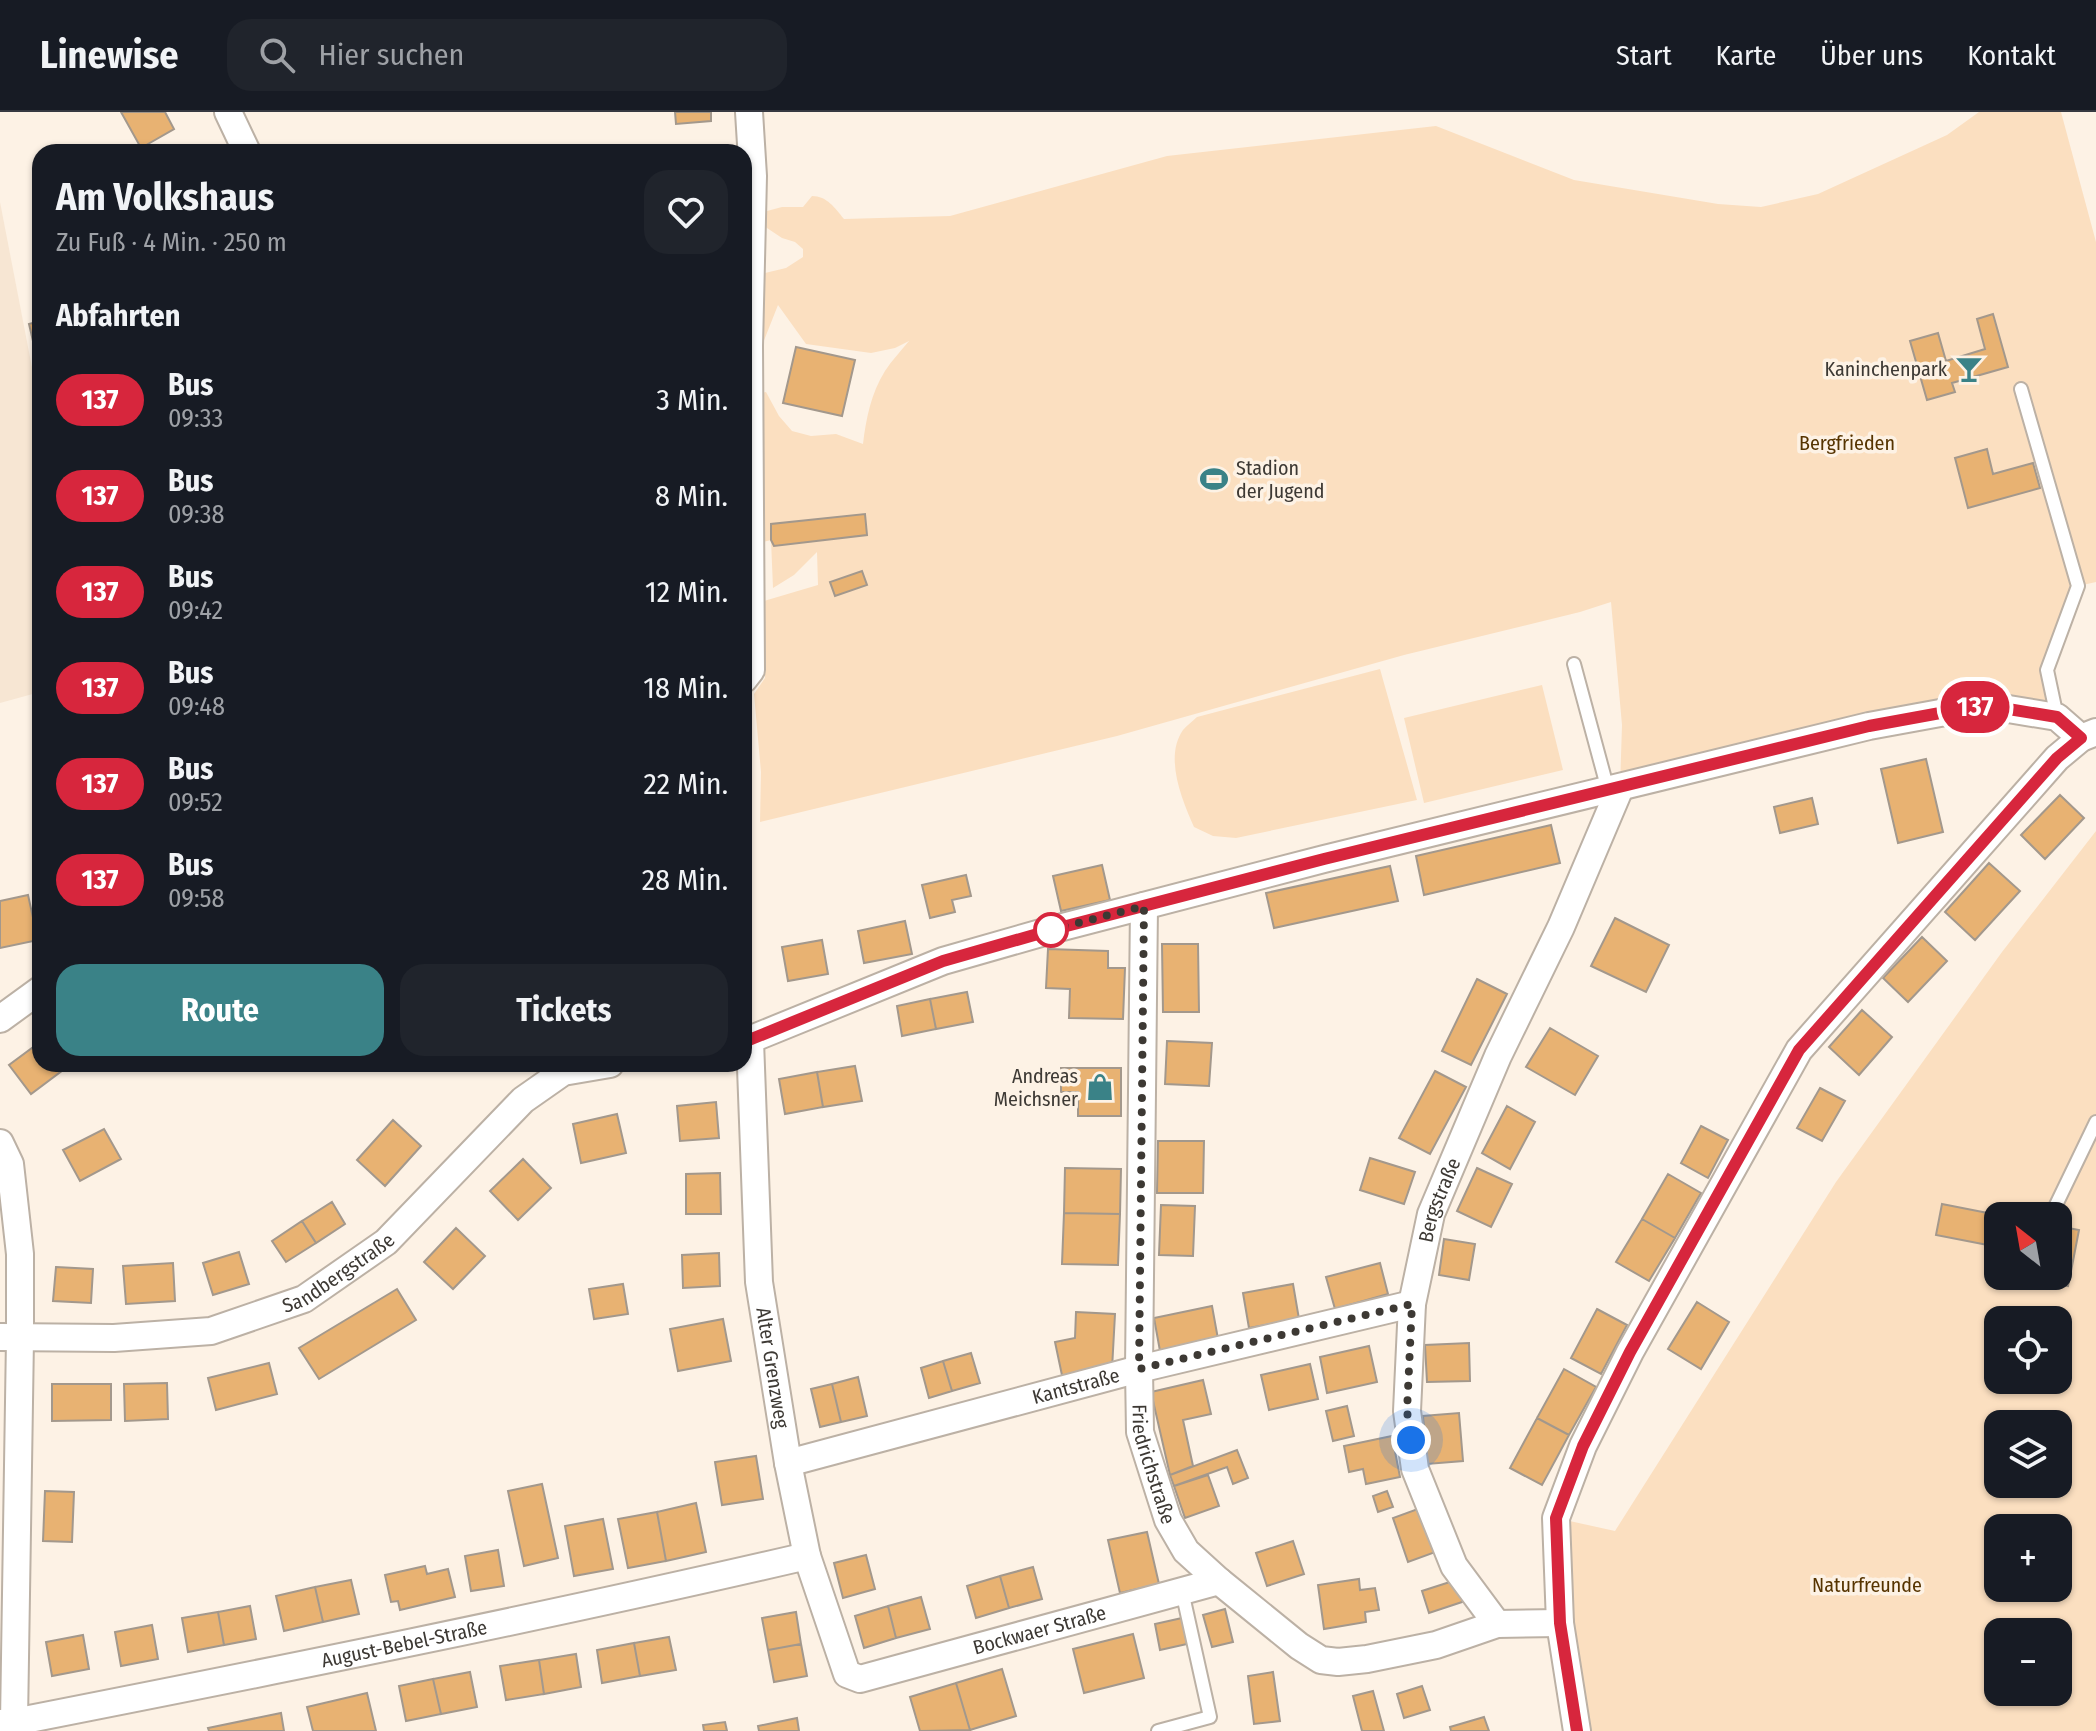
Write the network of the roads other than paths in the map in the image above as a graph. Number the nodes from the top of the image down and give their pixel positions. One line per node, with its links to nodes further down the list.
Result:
1 (228, 112): 3 (street)
2 (749, 112): 4 (street)
3 (243, 144)
4 (751, 144)
5 (752, 160): 6 (street)
6 (752, 218)
7 (2021, 389): 9 (lane)
8 (1574, 664): 11 (lane)
9 (2057, 717): 10 (street); 11 (street)
10 (2088, 735): 28 (street)
11 (1614, 789): 12 (street); 21 (street, Bergstraße)
12 (1144, 906): 15 (street); 23 (street, Friedrichstraße)
13 (32, 996): 14 (street)
14 (0, 1019)
15 (752, 1040)
16 (563, 1072): 22 (street, Sandbergstraße)
17 (748, 1072): 24 (street, Alter Grenzweg)
18 (2096, 1122): 20 (lane)
19 (0, 1143): 22 (street)
20 (2057, 1202)
21 (1412, 1304): 23 (street, Kantstraße); 29 (street, Bergstraße)
22 (10, 1338): 31 (street)
23 (1139, 1369): 24 (street, Kantstraße); 26 (street, Friedrichstraße)
24 (788, 1463): 25 (street, Alter Grenzweg)
25 (807, 1556): 30 (street, Alter Grenzweg); 31 (street, August-Bebel-Straße)
26 (1219, 1581): 27 (street, Bockwaer Straße); 29 (street, Friedrichstraße)
27 (1182, 1591): 30 (street, Bockwaer Straße); 32 (lane)
28 (1560, 1623): 29 (street, Friedrichstraße); 33 (street)
29 (1497, 1624)
30 (860, 1679)
31 (7, 1722)
32 (1158, 1731)
33 (1577, 1731)

